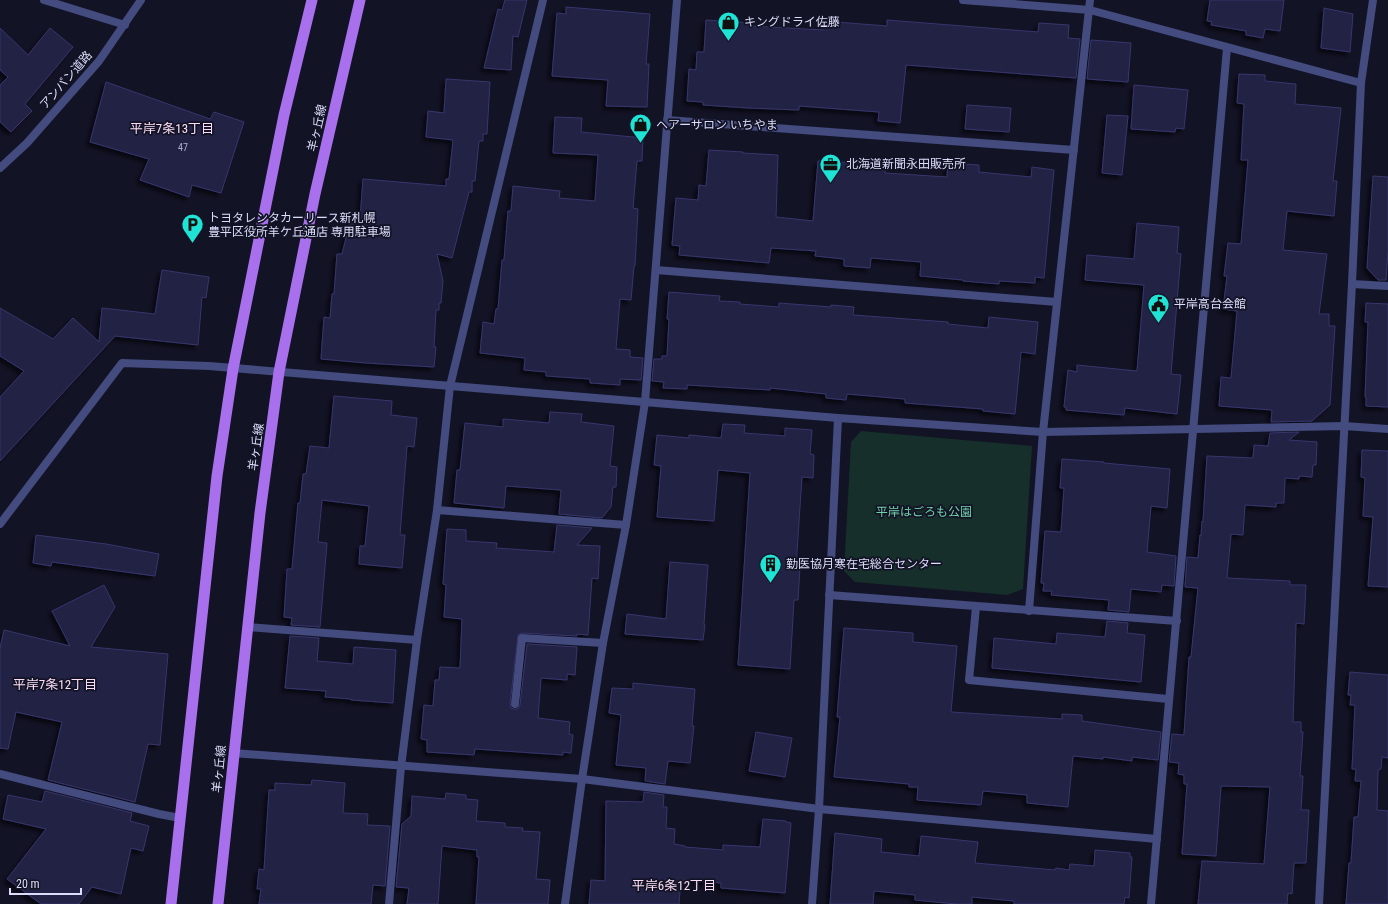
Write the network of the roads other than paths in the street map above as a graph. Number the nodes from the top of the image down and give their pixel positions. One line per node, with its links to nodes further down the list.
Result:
1 (44, 0): 11 (street)
2 (141, 0): 11 (street, アンパン道路)
3 (312, 0): 21 (main road)
4 (360, 0): 22 (main road, 羊ヶ丘線)
5 (543, 0): 23 (street)
6 (677, 0): 14 (street)
7 (963, 0): 10 (street)
8 (1090, 0): 10 (street)
9 (1373, 0): 13 (street)
10 (1090, 10): 12 (street); 15 (street)
11 (125, 25): 16 (street, アンパン道路)
12 (1227, 48): 13 (street); 27 (street)
13 (1361, 83): 18 (street)
14 (668, 120): 15 (street); 17 (street)
15 (1074, 150): 20 (street)
16 (0, 168)
17 (656, 270): 20 (street); 24 (street)
18 (1352, 284): 19 (street); 26 (street)
19 (1388, 286)
20 (1057, 302): 29 (street)
21 (233, 369): 22 (street); 31 (street); 47 (main road)
22 (279, 372): 23 (street); 37 (main road, 羊ヶ丘線)
23 (450, 386): 24 (street); 30 (street)
24 (645, 402): 25 (street); 32 (street)
25 (838, 418): 29 (street); 33 (street)
26 (1344, 426): 27 (street); 28 (street); 55 (street)
27 (1192, 429): 29 (street); 36 (street)
28 (1388, 429)
29 (1043, 432): 35 (street)
30 (436, 510): 32 (street); 38 (street)
31 (0, 524)
32 (626, 525): 39 (street)
33 (829, 595): 34 (street); 46 (street)
34 (976, 607): 35 (street); 40 (street)
35 (1029, 611): 36 (street)
36 (1177, 621): 40 (street)
37 (247, 627): 38 (street); 42 (main road, 羊ヶ丘線)
38 (417, 640): 43 (street)
39 (603, 643): 41 (street); 45 (street)
40 (1168, 699): 48 (street)
41 (515, 704)
42 (234, 753): 43 (street); 50 (main road, 羊ヶ丘線)
43 (401, 767): 45 (street); 51 (street)
44 (0, 774): 47 (street)
45 (582, 779): 46 (street); 52 (street)
46 (819, 809): 48 (street); 53 (street)
47 (180, 818): 49 (main road)
48 (1157, 839): 54 (street)
49 (171, 904)
50 (218, 904)
51 (389, 904)
52 (565, 904)
53 (812, 904)
54 (1151, 904)
55 (1319, 904)

